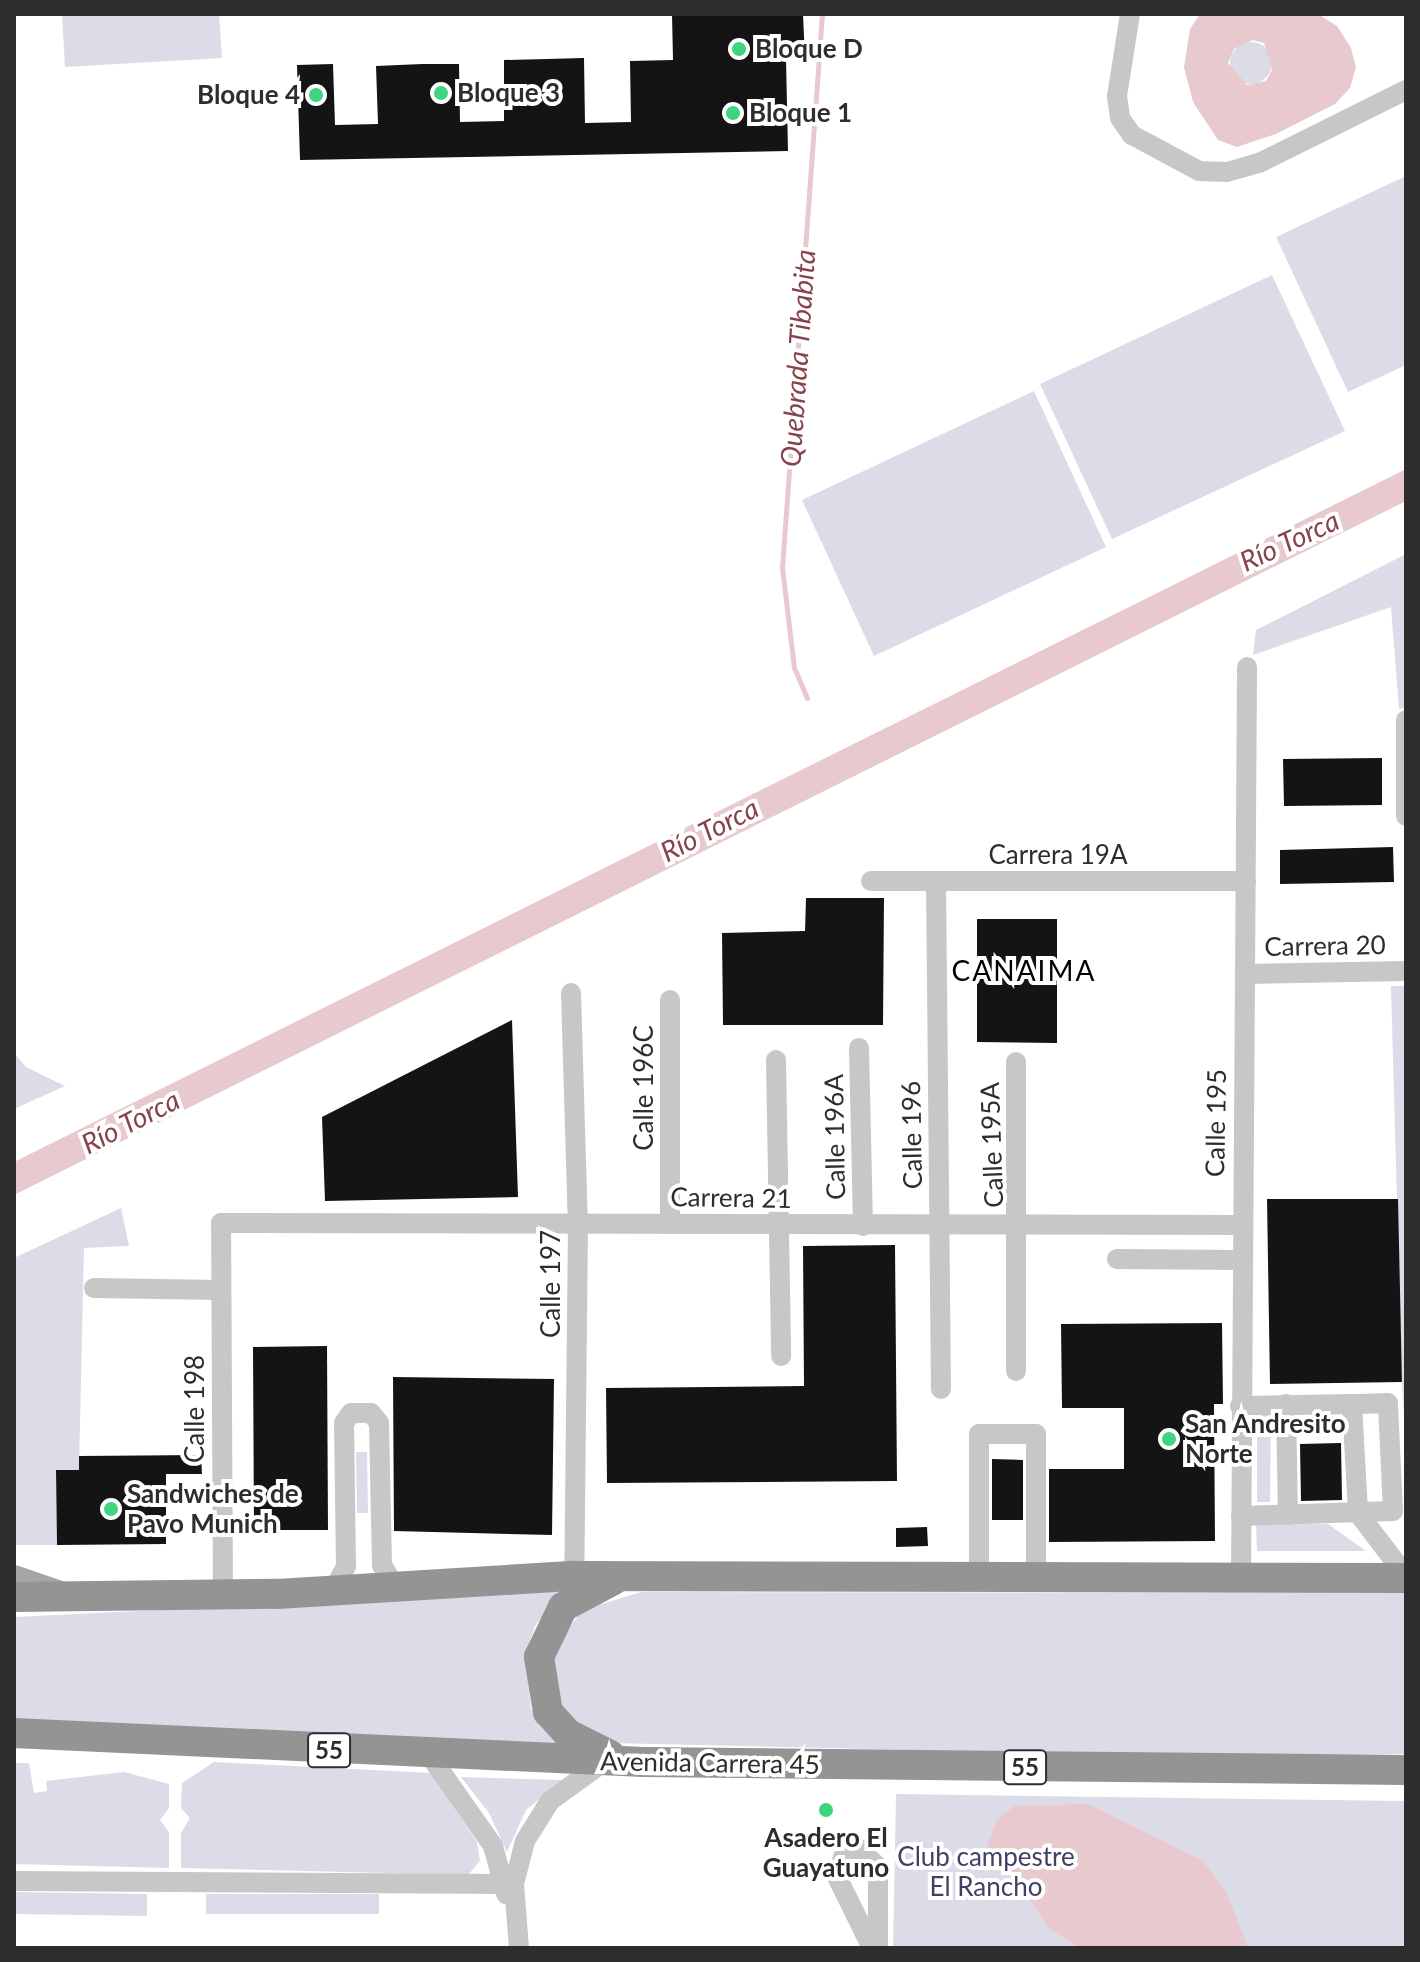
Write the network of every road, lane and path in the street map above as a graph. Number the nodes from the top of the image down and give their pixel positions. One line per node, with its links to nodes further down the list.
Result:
1 (1130, 14): 2 (street)
2 (1406, 90)
3 (1247, 667): 8 (street, Calle 195)
4 (1404, 720): 5 (street)
5 (1406, 816)
6 (871, 881): 7 (street, Carrera 19A)
7 (936, 881): 8 (street, Carrera 19A); 22 (street, Calle 196)
8 (1246, 881): 10 (street, Calle 195)
9 (1406, 971): 10 (street, Carrera 20)
10 (1246, 974): 20 (street, Calle 195)
11 (571, 993): 17 (street, Calle 197)
12 (670, 1000): 18 (street, Calle 196C)
13 (859, 1048): 21 (street, Calle 196A)
14 (776, 1060): 19 (street)
15 (1016, 1062): 23 (street, Calle 195A)
16 (221, 1223): 17 (street, Carrera 21); 27 (street, Calle 198)
17 (578, 1223): 18 (street, Carrera 21); 37 (street, Calle 197)
18 (670, 1224): 19 (street, Carrera 21)
19 (780, 1224): 21 (street, Carrera 21); 28 (street)
20 (1240, 1225): 23 (street, Carrera 21); 25 (street, Calle 195)
21 (863, 1226): 22 (street, Carrera 21)
22 (939, 1226): 23 (street, Carrera 21); 30 (street, Calle 196)
23 (1020, 1226): 29 (street, Calle 195A)
24 (1117, 1259): 25 (street)
25 (1240, 1260): 33 (street, Calle 195)
26 (94, 1288): 27 (street)
27 (221, 1290): 46 (street, Calle 198)
28 (781, 1356)
29 (1016, 1371)
30 (941, 1389)
31 (1286, 1404): 32 (street); 33 (street); 35 (street)
32 (1352, 1404): 34 (street); 34 (street)
33 (1240, 1406): 36 (street, Calle 195)
34 (1358, 1513): 35 (street); 39 (street)
35 (1288, 1515): 36 (street)
36 (1241, 1516): 43 (street, Calle 195)
37 (574, 1576): 38 (highway); 44 (highway)
38 (639, 1576): 41 (highway); 52 (highway)
39 (1406, 1577): 43 (highway)
40 (14, 1578): 47 (main road)
41 (979, 1580): 42 (highway); 42 (street)
42 (1036, 1580): 43 (highway)
43 (1241, 1580)
44 (394, 1585): 45 (highway); 45 (street)
45 (334, 1589): 46 (highway)
46 (223, 1595): 47 (highway)
47 (68, 1596): 48 (highway)
48 (14, 1597)
49 (14, 1733): 50 (highway, Avenida Carrera 45 / 55)
50 (430, 1756): 51 (highway, Avenida Carrera 45 / 55); 55 (street)
51 (605, 1761): 52 (highway, Avenida Carrera 45 / 55); 55 (street)
52 (643, 1762): 53 (highway, Avenida Carrera 45 / 55)
53 (1406, 1770)
54 (14, 1881): 55 (street)
55 (510, 1884): 56 (street); 57 (street)
56 (510, 1948)
57 (519, 1948)
58 (872, 1948): 59 (street)
59 (878, 1948)

